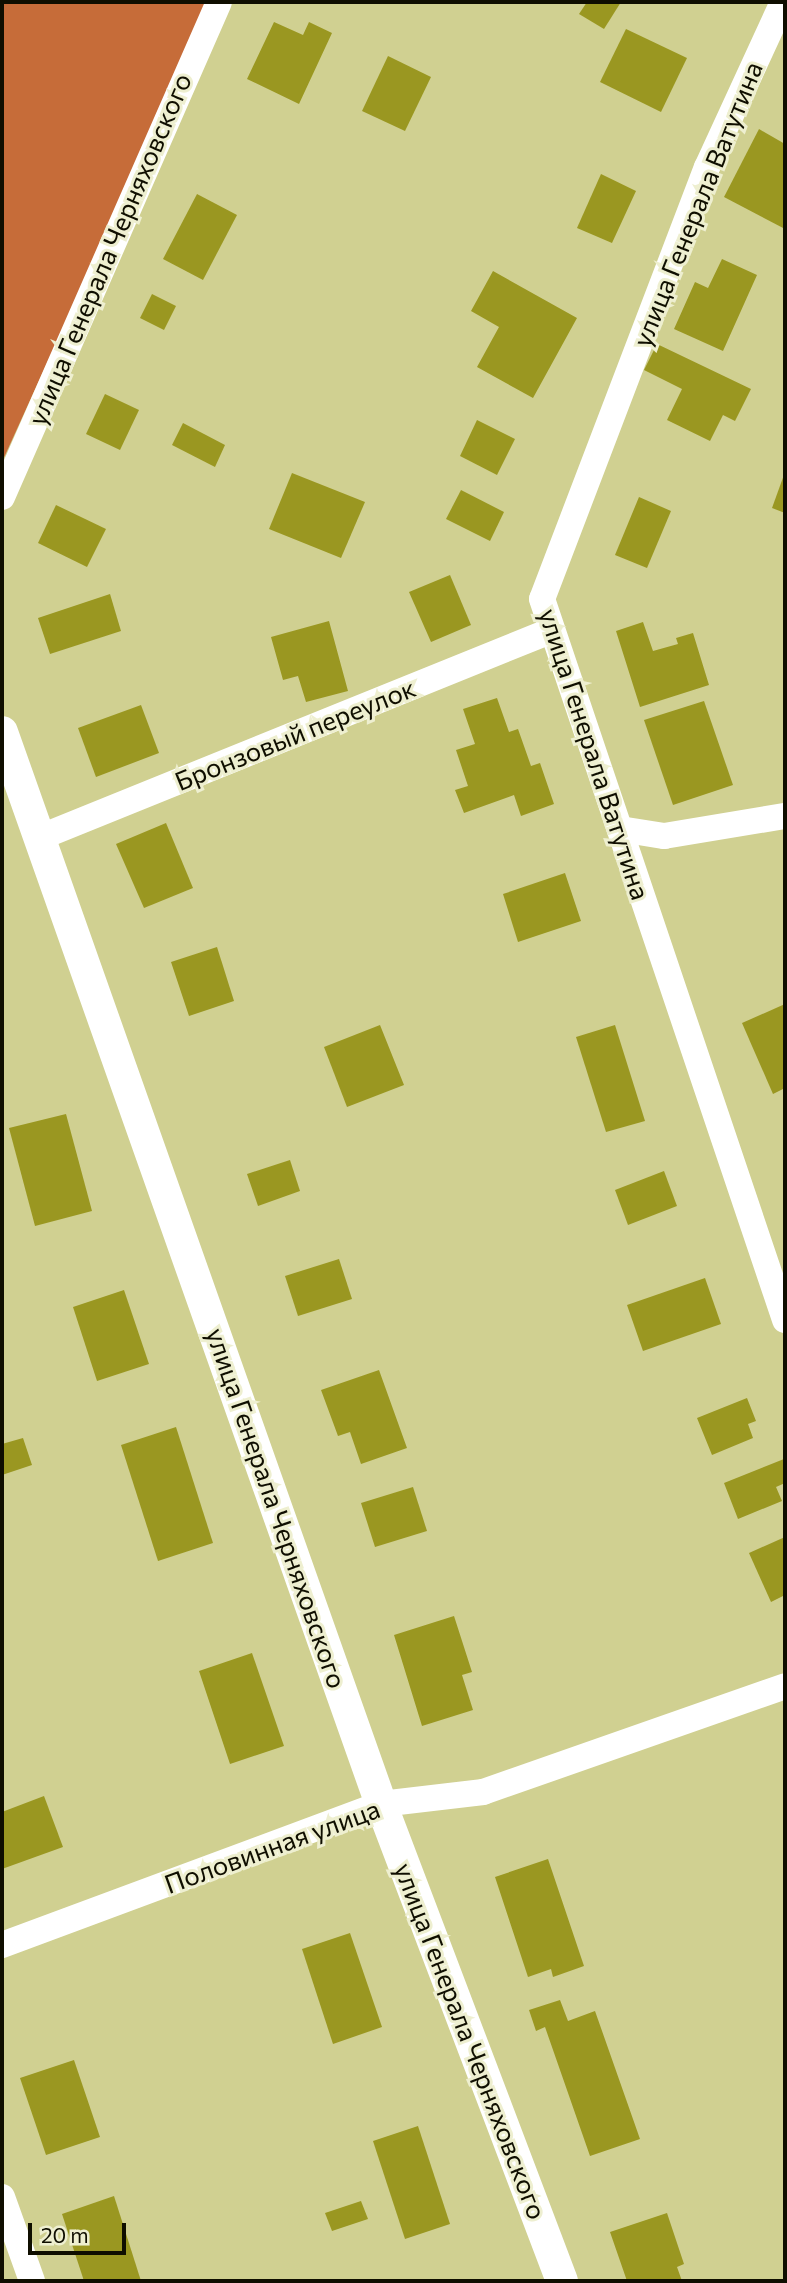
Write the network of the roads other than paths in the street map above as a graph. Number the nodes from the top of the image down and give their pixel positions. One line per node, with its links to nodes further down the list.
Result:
1 (219, 2): 3 (street, улица Генерала Черняховского)
2 (783, 2): 4 (street, улица Генерала Ватутина)
3 (2, 498)
4 (550, 631): 7 (street, улица Генерала Ватутина); 8 (street, Бронзовый переулок)
5 (2, 732): 8 (street, улица Генерала Черняховского)
6 (785, 816): 7 (street)
7 (620, 829): 9 (street, улица Генерала Ватутина)
8 (41, 837): 11 (street, улица Генерала Черняховского)
9 (785, 1320)
10 (785, 1686): 11 (street, Половинная улица)
11 (381, 1804): 12 (street, Половинная улица); 15 (street, улица Генерала Черняховского)
12 (2, 1945)
13 (2, 2197): 14 (street)
14 (32, 2281)
15 (562, 2281)

